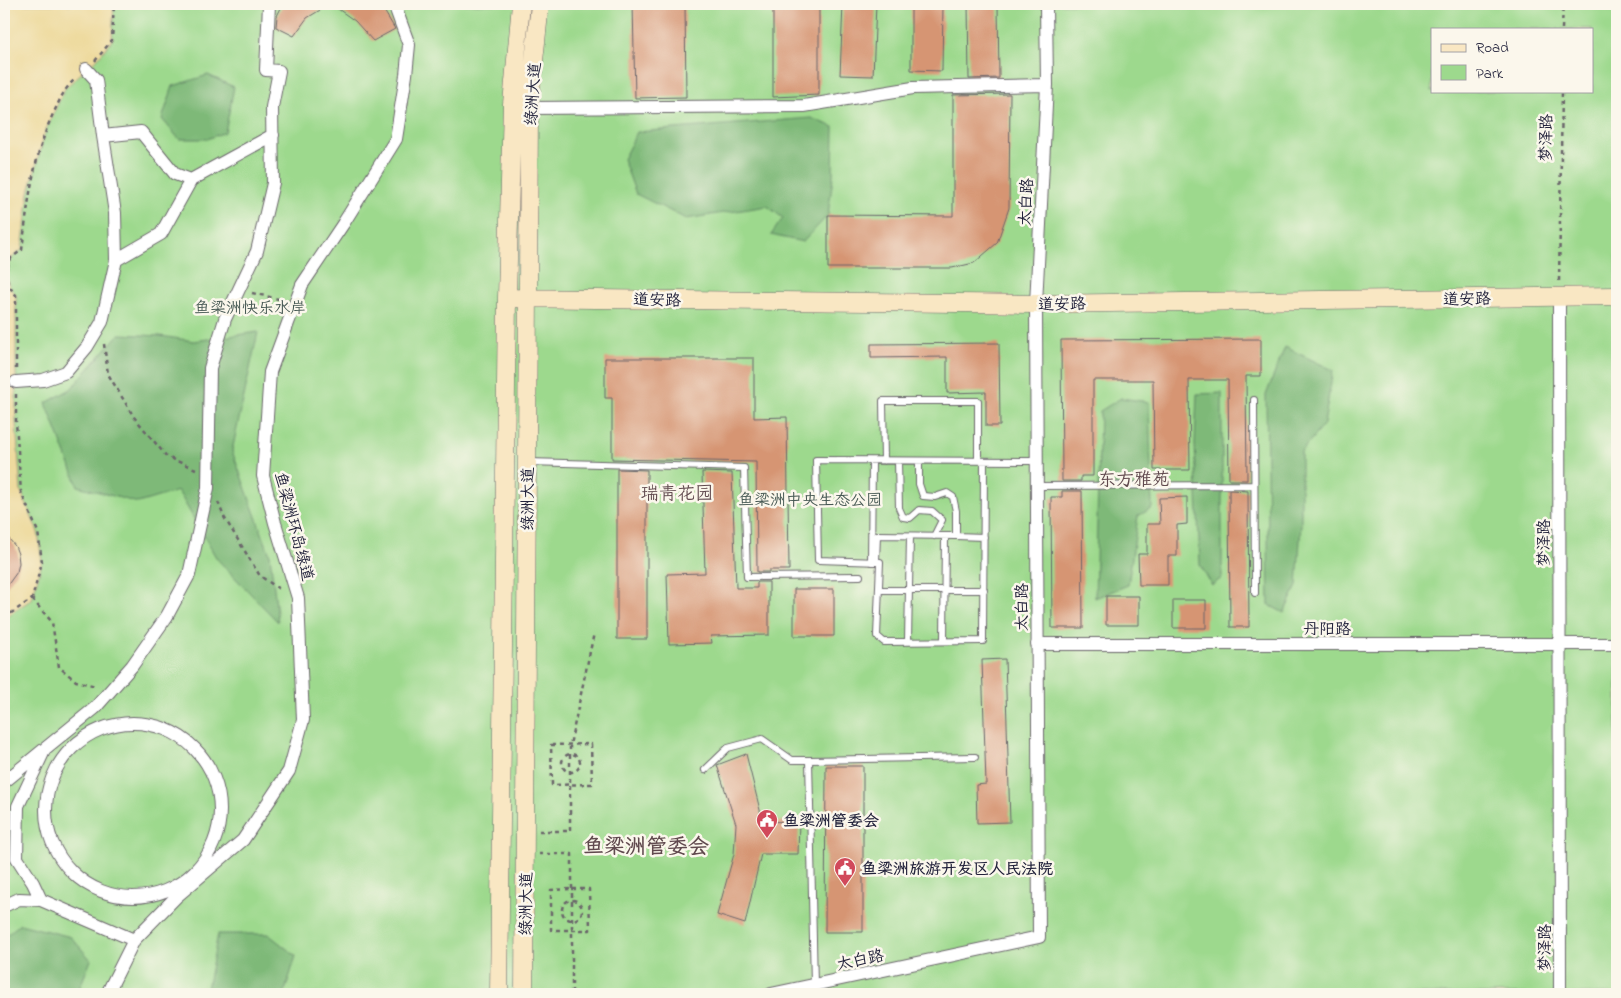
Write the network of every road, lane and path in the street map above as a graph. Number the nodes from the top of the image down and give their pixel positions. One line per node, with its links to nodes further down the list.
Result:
1 (114, 4): 9 (path)
2 (269, 4): 13 (street)
3 (394, 4): 22 (street, 鱼梁洲环岛绿道)
4 (521, 4): 20 (main road, 绿洲大道)
5 (540, 4): 12 (main road, 绿洲大道)
6 (1046, 4): 10 (street, 太白路)
7 (1563, 4): 8 (path)
8 (1562, 28)
9 (86, 69): 14 (street); 25 (path)
10 (1047, 85): 12 (street); 23 (street, 太白路)
11 (1562, 92): 19 (path, 梦泽路)
12 (529, 108): 21 (main road, 绿洲大道)
13 (273, 135): 15 (street); 17 (street)
14 (103, 136): 15 (street); 16 (street)
15 (191, 180): 16 (street)
16 (116, 260): 24 (street)
17 (239, 290): 22 (path); 34 (street)
18 (1617, 296): 19 (main road, 道安路)
19 (1559, 297): 23 (main road, 道安路); 57 (street, 梦泽路)
20 (507, 298): 21 (main road, 道安路); 82 (main road, 绿洲大道)
21 (528, 298): 23 (main road, 道安路); 33 (main road, 绿洲大道)
22 (295, 303): 50 (street, 鱼梁洲环岛绿道)
23 (1036, 304): 32 (street, 太白路)
24 (102, 322): 25 (street); 34 (path)
25 (16, 382): 51 (path)
26 (1254, 400): 35 (lane)
27 (872, 461): 28 (lane); 43 (lane); 43 (lane)
28 (884, 461): 29 (lane); 31 (lane)
29 (898, 461): 30 (lane); 39 (lane)
30 (919, 461): 31 (lane); 41 (lane)
31 (981, 461): 32 (lane); 42 (lane)
32 (1037, 461): 36 (street, 太白路)
33 (527, 462): 44 (lane); 71 (main road, 绿洲大道)
34 (208, 474): 59 (street)
35 (1254, 485): 36 (lane); 49 (lane)
36 (1037, 486): 56 (street, 太白路)
37 (218, 500): 50 (path)
38 (910, 536): 39 (lane); 43 (lane); 46 (lane)
39 (934, 536): 40 (lane)
40 (945, 536): 41 (lane); 47 (lane)
41 (956, 536): 42 (lane)
42 (984, 537): 48 (lane)
43 (873, 562): 45 (lane)
44 (860, 576)
45 (879, 590): 46 (lane); 55 (lane)
46 (909, 590): 47 (lane); 55 (lane)
47 (945, 590): 48 (lane); 54 (lane)
48 (984, 590): 54 (lane)
49 (1254, 593)
50 (298, 598): 79 (street, 鱼梁洲环岛绿道)
51 (32, 599): 52 (path); 59 (path)
52 (4, 618)
53 (594, 633): 62 (path)
54 (944, 641): 55 (lane)
55 (908, 642)
56 (1037, 644): 57 (street, 丹阳路); 80 (street, 太白路)
57 (1559, 644): 58 (street, 丹阳路); 86 (street, 梦泽路)
58 (1617, 644)
59 (112, 689): 60 (street)
60 (81, 720): 61 (street); 63 (street)
61 (91, 733): 61 (street)
62 (570, 745): 64 (path); 70 (path); 70 (path)
63 (45, 748): 69 (street); 75 (street)
64 (570, 754): 68 (path); 68 (path); 68 (path)
65 (975, 758): 66 (lane)
66 (809, 760): 67 (lane); 80 (lane)
67 (705, 770)
68 (570, 772): 70 (path)
69 (4, 782)
70 (570, 784): 71 (path)
71 (525, 831): 72 (main road, 绿洲大道)
72 (525, 854): 73 (path); 83 (main road, 绿洲大道)
73 (572, 889): 74 (path); 78 (path); 78 (path)
74 (572, 899): 77 (path); 77 (path); 77 (path)
75 (41, 900): 76 (street); 79 (street)
76 (4, 906)
77 (572, 920): 78 (path)
78 (572, 930): 84 (path)
79 (134, 940): 81 (street, 鱼梁洲环岛绿道)
80 (814, 985): 85 (street, 太白路)
81 (107, 994)
82 (499, 994)
83 (524, 994)
84 (572, 994)
85 (771, 994)
86 (1560, 994)

